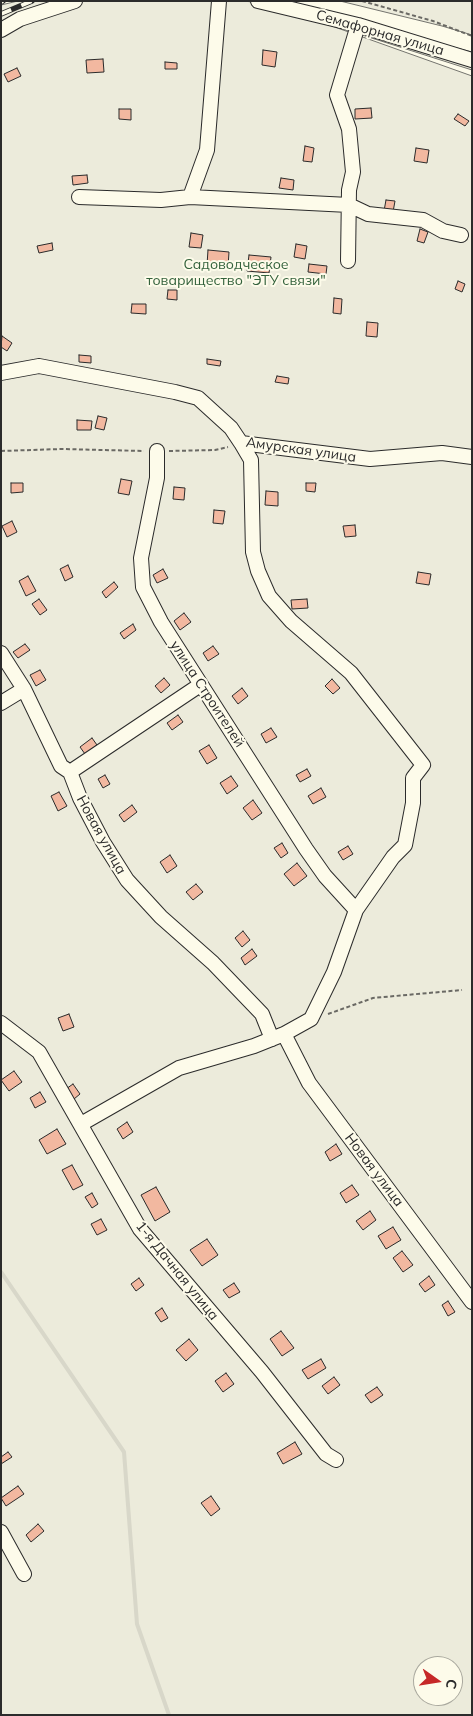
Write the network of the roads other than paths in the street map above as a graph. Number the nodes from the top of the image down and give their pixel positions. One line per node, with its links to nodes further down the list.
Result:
1 (75, 1): 5 (street)
2 (219, 1): 8 (street)
3 (258, 1): 4 (street, Семафорная улица)
4 (358, 25): 6 (street, Семафорная улица); 9 (street)
5 (1, 30)
6 (472, 60)
7 (79, 197): 8 (street)
8 (190, 197): 9 (street)
9 (349, 205): 10 (street); 11 (street)
10 (461, 234)
11 (348, 261)
12 (1, 373): 13 (street, Амурская улица)
13 (241, 443): 15 (street, Амурская улица); 21 (street)
14 (157, 451): 17 (street, улица Строителей)
15 (472, 457)
16 (1, 653): 18 (street, Новая улица)
17 (200, 684): 20 (street); 21 (street, улица Строителей)
18 (24, 689): 19 (street); 20 (street, Новая улица)
19 (1, 703)
20 (70, 772): 23 (street, Новая улица)
21 (356, 910): 23 (street)
22 (1, 1023): 24 (street, 1-я Дачная улица)
23 (278, 1036): 24 (street); 25 (street, Новая улица)
24 (81, 1124): 26 (street, 1-я Дачная улица)
25 (472, 1302)
26 (336, 1460)
27 (1, 1532): 28 (street)
28 (24, 1574)

